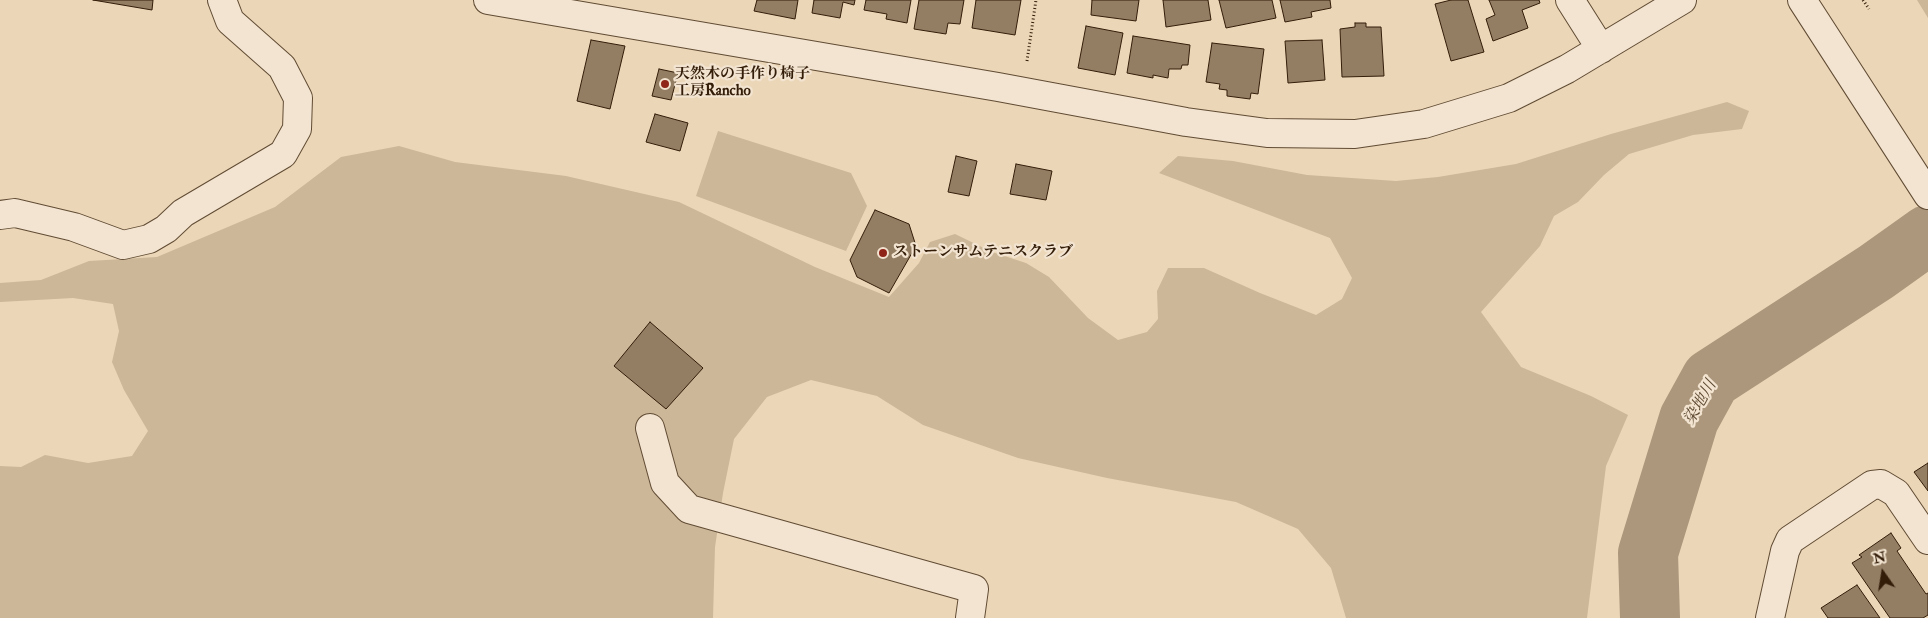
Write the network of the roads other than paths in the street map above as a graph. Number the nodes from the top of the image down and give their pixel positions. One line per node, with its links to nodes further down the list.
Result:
1 (222, 0): 8 (street)
2 (488, 0): 6 (street)
3 (1570, 0): 6 (street)
4 (1682, 0): 6 (street)
5 (1802, 0): 7 (street)
6 (1601, 49)
7 (1928, 195)
8 (0, 215)
9 (650, 428): 11 (street)
10 (1928, 540): 12 (street)
11 (970, 618)
12 (1770, 618)

